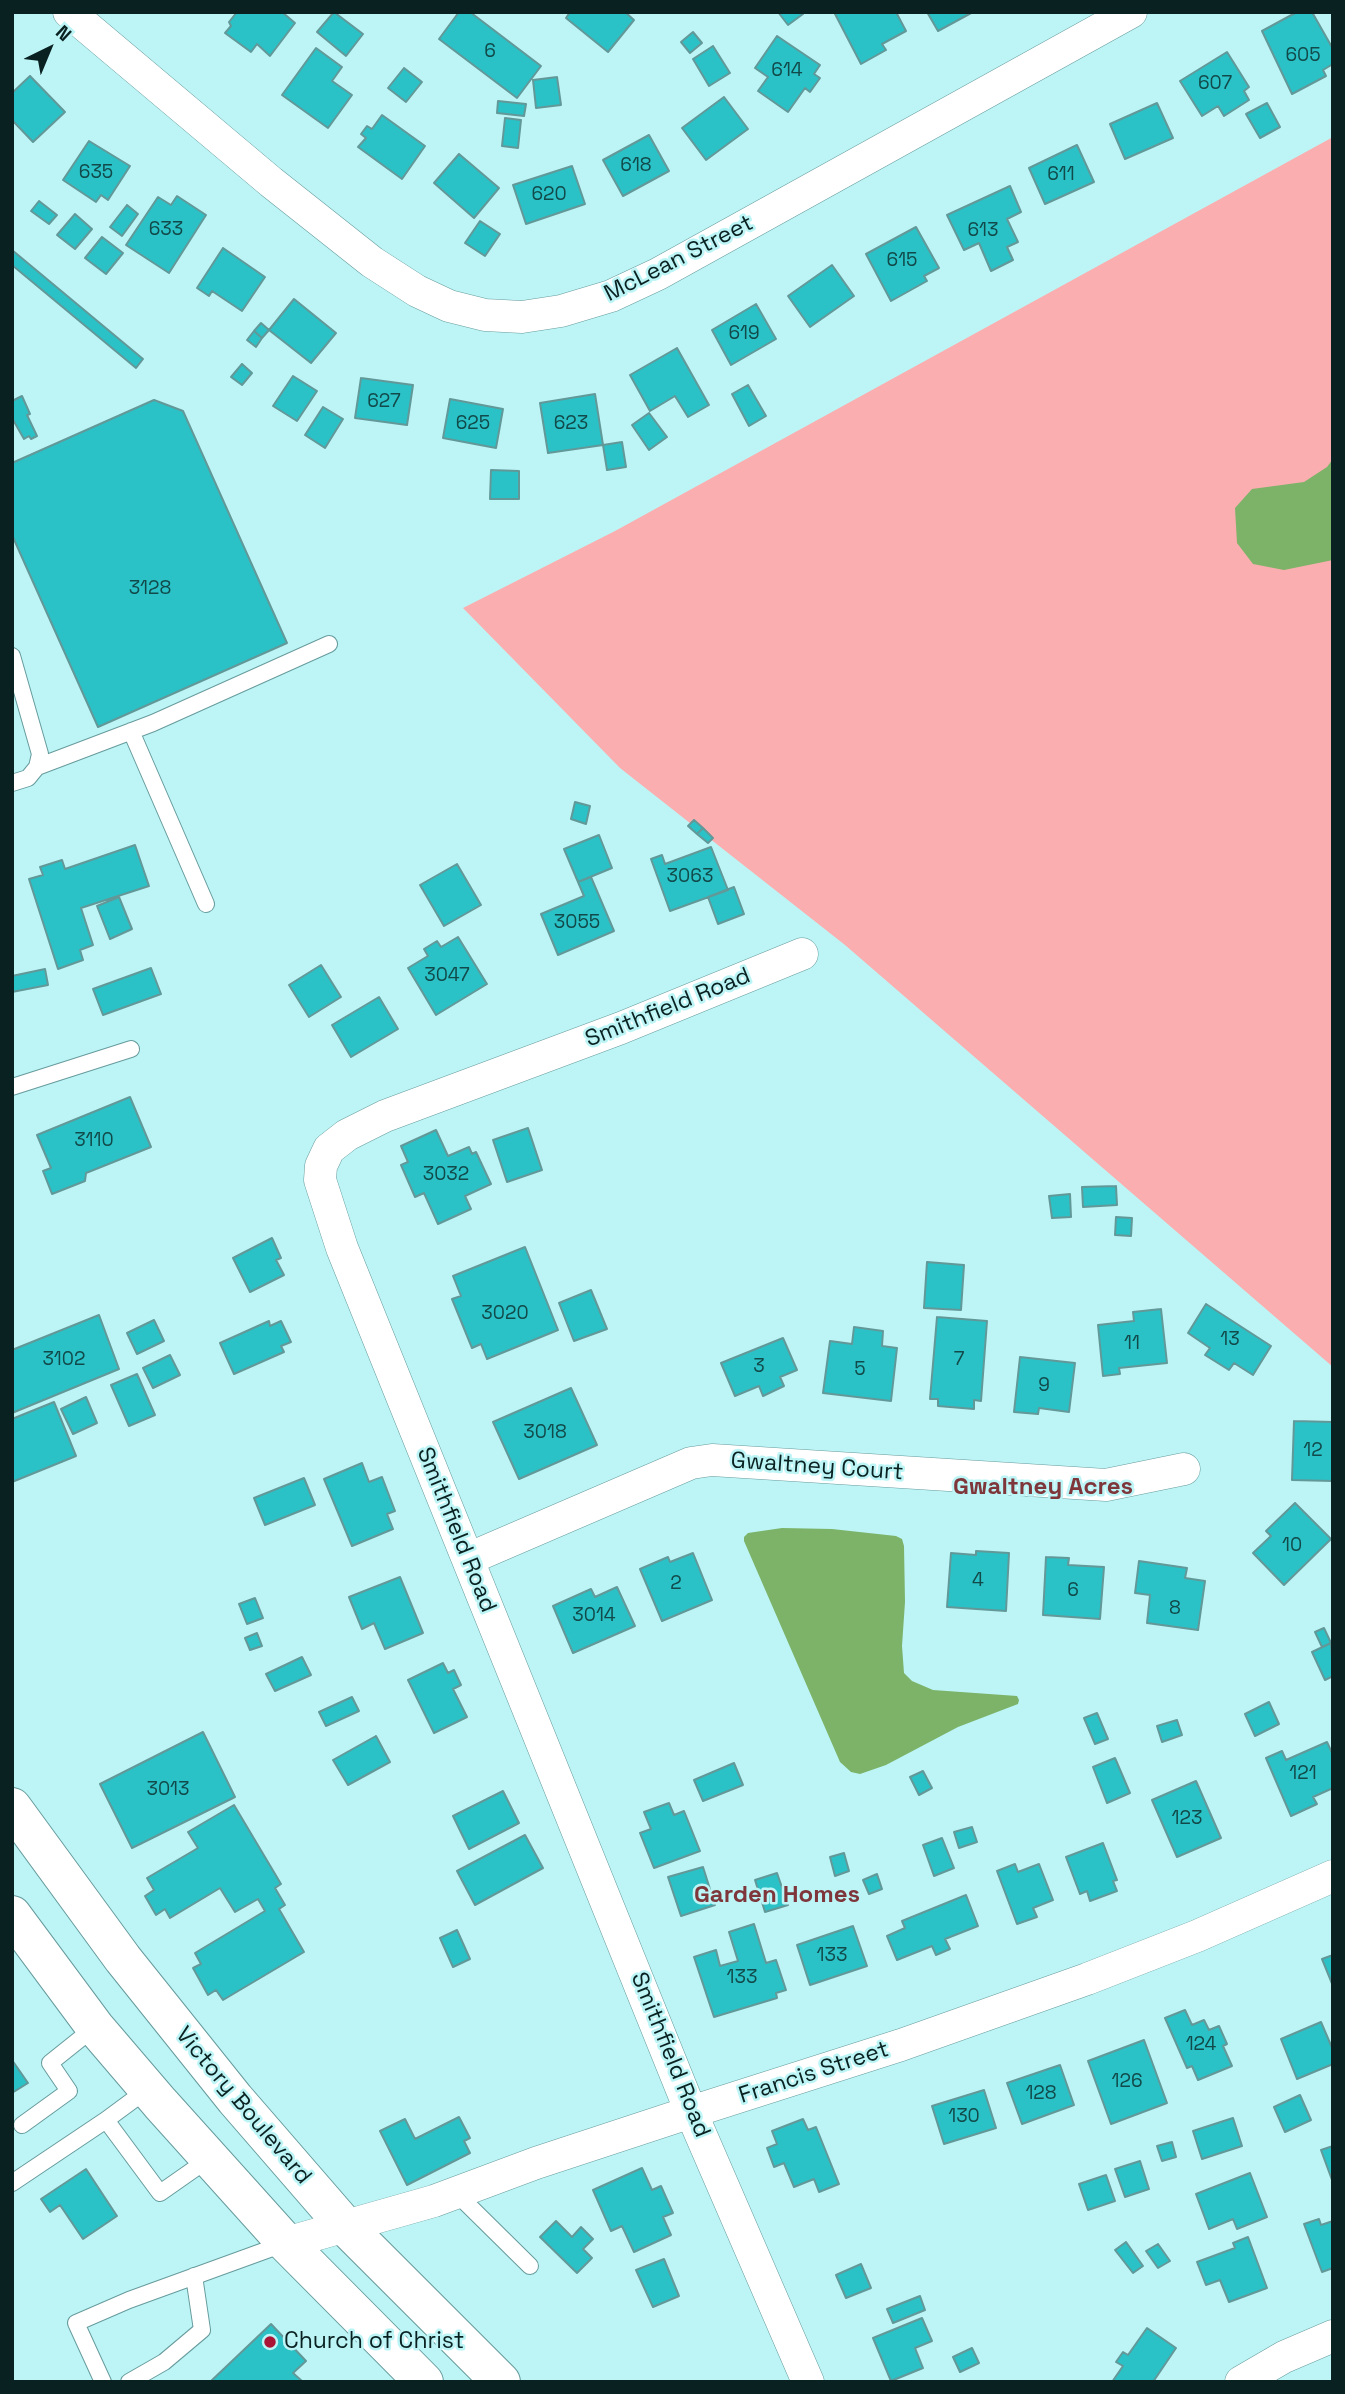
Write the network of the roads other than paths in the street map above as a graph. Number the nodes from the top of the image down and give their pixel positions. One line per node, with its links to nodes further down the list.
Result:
1 (69, 12): 2 (street, McLean Street)
2 (1131, 12)
3 (329, 644): 5 (lane)
4 (12, 656): 6 (lane)
5 (131, 731): 6 (lane); 8 (lane)
6 (37, 767): 7 (lane)
7 (12, 783)
8 (206, 904)
9 (802, 954): 13 (street, Smithfield Road)
10 (131, 1049): 11 (lane)
11 (12, 1087)
12 (1184, 1469): 13 (street, Gwaltney Court)
13 (468, 1559): 19 (street, Smithfield Road)
14 (12, 1807): 25 (main road, Victory Boulevard)
15 (1333, 1876): 19 (street, Francis Street)
16 (12, 1915): 17 (main road)
17 (95, 2026): 18 (main road); 21 (lane)
18 (148, 2089): 20 (lane); 22 (main road)
19 (691, 2112): 24 (street, Francis Street); 34 (street, Smithfield Road)
20 (106, 2120): 22 (lane); 23 (lane)
21 (22, 2125)
22 (210, 2158): 26 (main road)
23 (12, 2183)
24 (456, 2193): 25 (street, Francis Street); 27 (lane)
25 (345, 2226): 26 (street, Francis Street); 33 (main road, Victory Boulevard)
26 (286, 2243): 28 (lane); 30 (main road)
27 (530, 2266)
28 (194, 2276): 31 (lane); 32 (lane)
29 (1333, 2336): 35 (street)
30 (411, 2374)
31 (103, 2382)
32 (129, 2382)
33 (501, 2382)
34 (808, 2382)
35 (1241, 2382)

